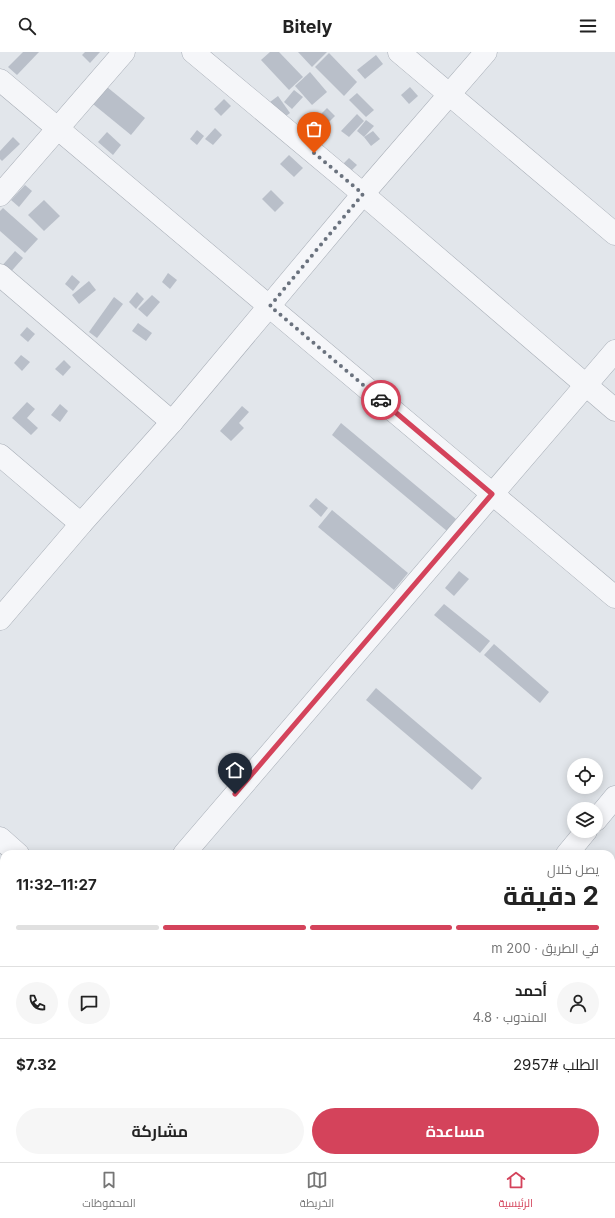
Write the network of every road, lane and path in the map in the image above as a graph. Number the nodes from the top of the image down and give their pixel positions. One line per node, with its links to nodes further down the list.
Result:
1 (124, 52): 7 (street)
2 (193, 52): 8 (street)
3 (399, 52): 6 (street)
4 (486, 52): 6 (street)
5 (0, 80): 7 (street)
6 (449, 94): 8 (street); 10 (street)
7 (58, 129): 9 (street); 12 (street)
8 (363, 194): 12 (street); 14 (street)
9 (0, 195)
10 (615, 234)
11 (0, 275): 16 (street)
12 (270, 306): 16 (street); 18 (street)
13 (615, 351): 14 (street)
14 (586, 384): 15 (street); 18 (street)
15 (615, 410)
16 (172, 422): 19 (street)
17 (0, 455): 19 (street)
18 (492, 494): 20 (street); 27 (street)
19 (81, 524): 21 (street)
20 (615, 597)
21 (0, 620)
22 (613, 802): 23 (street)
23 (603, 813)
24 (0, 838): 26 (street)
25 (580, 838): 28 (street)
26 (14, 850)
27 (187, 850)
28 (570, 850)

